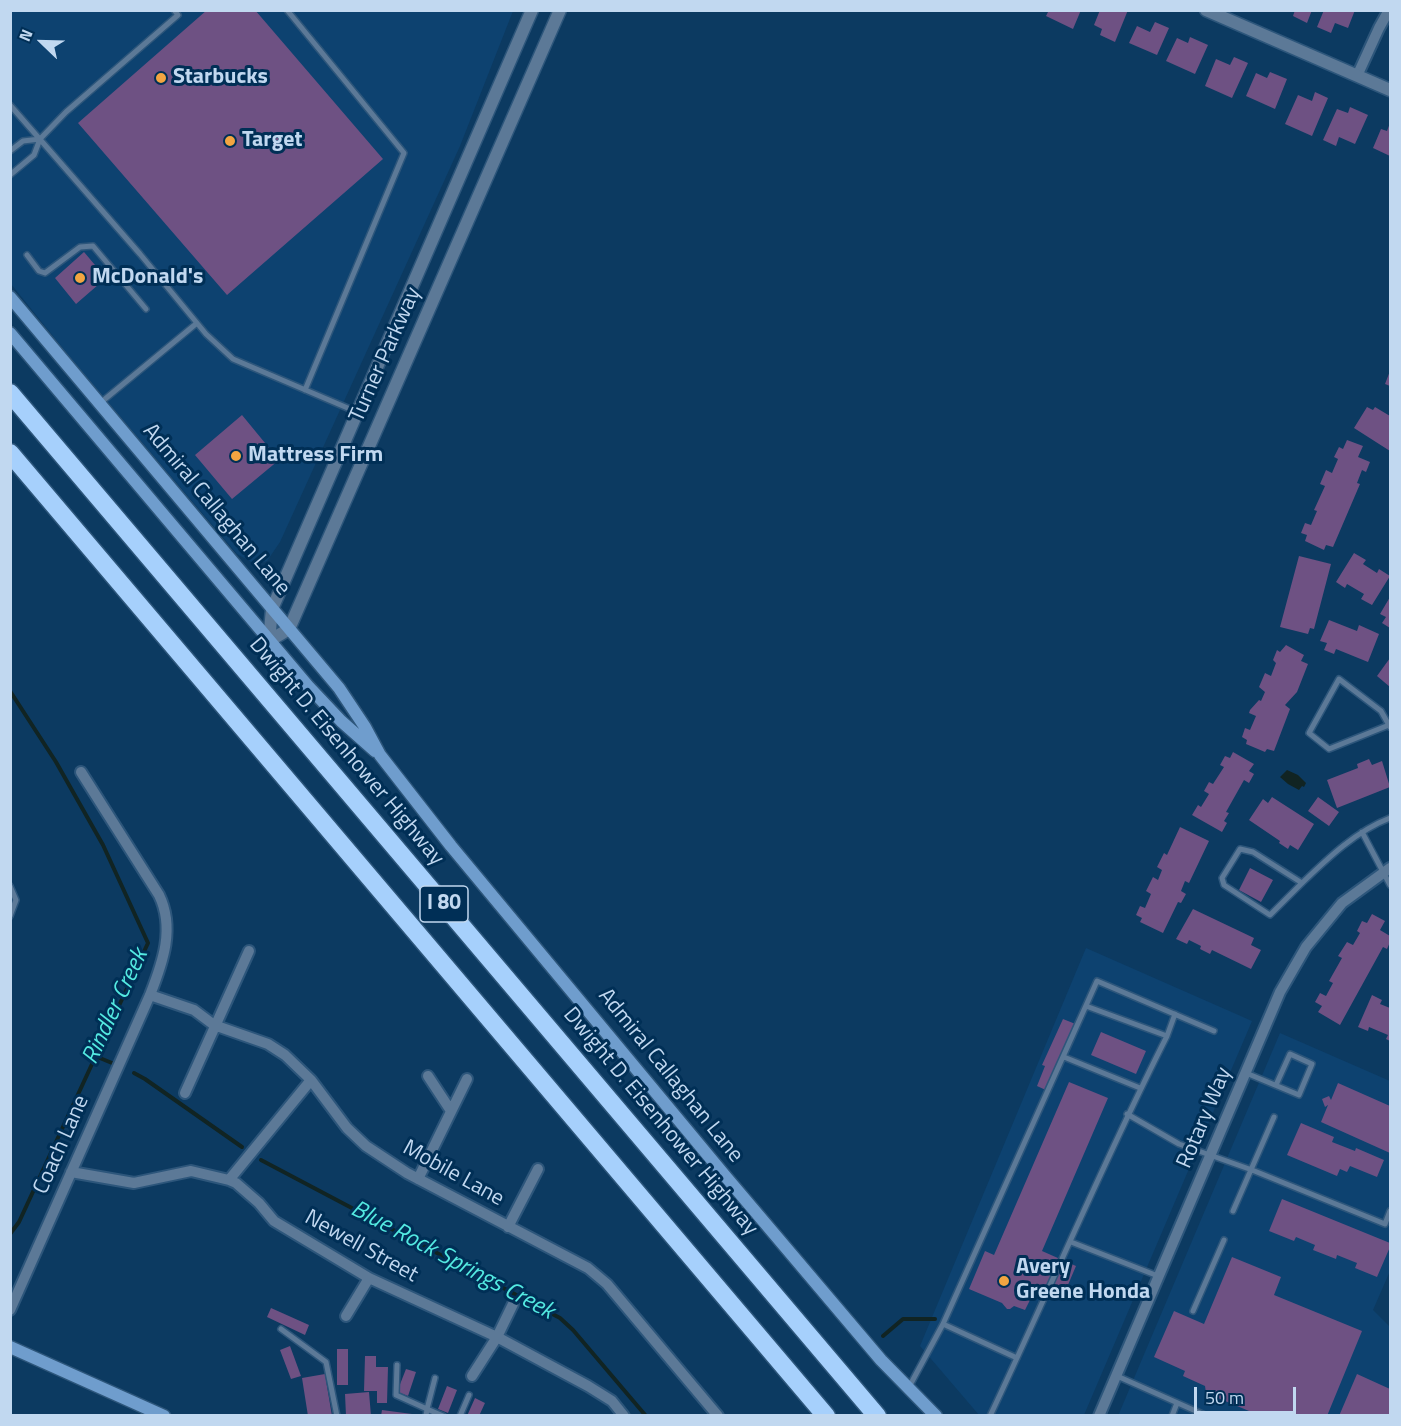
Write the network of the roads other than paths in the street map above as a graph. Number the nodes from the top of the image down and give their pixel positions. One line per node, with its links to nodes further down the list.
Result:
1 (174, 10): 10 (lane)
2 (287, 10): 18 (lane)
3 (532, 10): 21 (street, Turner Parkway)
4 (560, 10): 24 (street, Turner Parkway)
5 (1206, 10): 7 (street)
6 (1389, 10): 7 (street)
7 (1358, 76): 8 (street)
8 (1390, 90)
9 (10, 105): 10 (lane)
10 (40, 139): 11 (lane); 12 (lane); 16 (lane)
11 (10, 151)
12 (10, 175)
13 (27, 255): 15 (lane)
14 (10, 297): 20 (main road, Admiral Callaghan Lane)
15 (146, 309)
16 (196, 323): 18 (lane); 20 (lane)
17 (10, 333): 25 (main road, Admiral Callaghan Lane)
18 (305, 390): 21 (lane)
19 (10, 393): 91 (highway, Dwight D. Eisenhower Highway / I 80)
20 (99, 404): 23 (main road, Admiral Callaghan Lane)
21 (357, 412): 23 (street, Turner Parkway)
22 (10, 453): 90 (highway, I 80)
23 (272, 609): 24 (main road, Admiral Callaghan Lane); 25 (street, Turner Parkway)
24 (289, 628): 25 (street); 27 (main road, Admiral Callaghan Lane)
25 (269, 641): 27 (main road, Admiral Callaghan Lane)
26 (1390, 726): 26 (lane)
27 (380, 755): 80 (main road, Admiral Callaghan Lane)
28 (81, 772): 37 (street, Coach Lane)
29 (1390, 818): 30 (lane)
30 (1362, 832): 31 (lane); 32 (lane)
31 (1387, 869): 33 (lane); 44 (street, Rotary Way)
32 (1302, 883): 32 (lane)
33 (1390, 885)
34 (10, 886): 35 (lane)
35 (10, 916)
36 (249, 951): 40 (street)
37 (150, 995): 40 (street, Mobile Lane); 57 (street, Coach Lane)
38 (1086, 1006): 39 (lane); 42 (lane); 43 (lane)
39 (1175, 1014): 41 (lane); 42 (lane)
40 (214, 1025): 47 (street, Mobile Lane); 50 (street)
41 (1214, 1031)
42 (1167, 1036): 49 (lane)
43 (1064, 1057): 49 (lane); 71 (lane)
44 (1246, 1073): 48 (lane); 54 (street, Rotary Way)
45 (428, 1076): 51 (street)
46 (467, 1079): 51 (street)
47 (310, 1080): 58 (street); 59 (street, Mobile Lane)
48 (1276, 1085): 48 (lane)
49 (1140, 1088): 52 (lane)
50 (186, 1093)
51 (452, 1111): 59 (street)
52 (1127, 1114): 54 (lane); 64 (lane)
53 (1274, 1117): 56 (lane)
54 (1210, 1155): 56 (lane); 65 (street, Rotary Way)
55 (538, 1169): 62 (street)
56 (1252, 1170): 60 (lane); 61 (lane)
57 (71, 1172): 58 (street, Newell Street); 68 (street, Coach Lane)
58 (229, 1179): 66 (street, Newell Street)
59 (418, 1179): 62 (street, Mobile Lane)
60 (1233, 1211)
61 (1390, 1211)
62 (508, 1227): 89 (street, Mobile Lane)
63 (1224, 1240): 69 (lane)
64 (1071, 1242): 65 (lane); 75 (lane)
65 (1158, 1276): 77 (street, Rotary Way)
66 (369, 1278): 70 (street); 73 (street, Newell Street)
67 (513, 1304): 73 (street)
68 (10, 1310)
69 (1193, 1311)
70 (346, 1316)
71 (943, 1324): 75 (lane); 80 (lane)
72 (281, 1329): 85 (lane)
73 (497, 1337): 78 (street); 88 (street, Newell Street)
74 (10, 1347): 84 (main road)
75 (1017, 1358): 93 (lane)
76 (397, 1365): 83 (lane)
77 (1116, 1375): 82 (lane); 94 (street, Rotary Way)
78 (472, 1376)
79 (435, 1378): 83 (lane)
80 (909, 1388): 92 (main road, Admiral Callaghan Lane)
81 (469, 1395): 87 (lane)
82 (1178, 1403): 95 (lane); 96 (lane)
83 (427, 1412): 86 (lane)
84 (164, 1416)
85 (337, 1416)
86 (443, 1416)
87 (460, 1416)
88 (624, 1416)
89 (718, 1416)
90 (826, 1416)
91 (877, 1416)
92 (936, 1416)
93 (990, 1416)
94 (1099, 1416)
95 (1172, 1416)
96 (1207, 1416)

